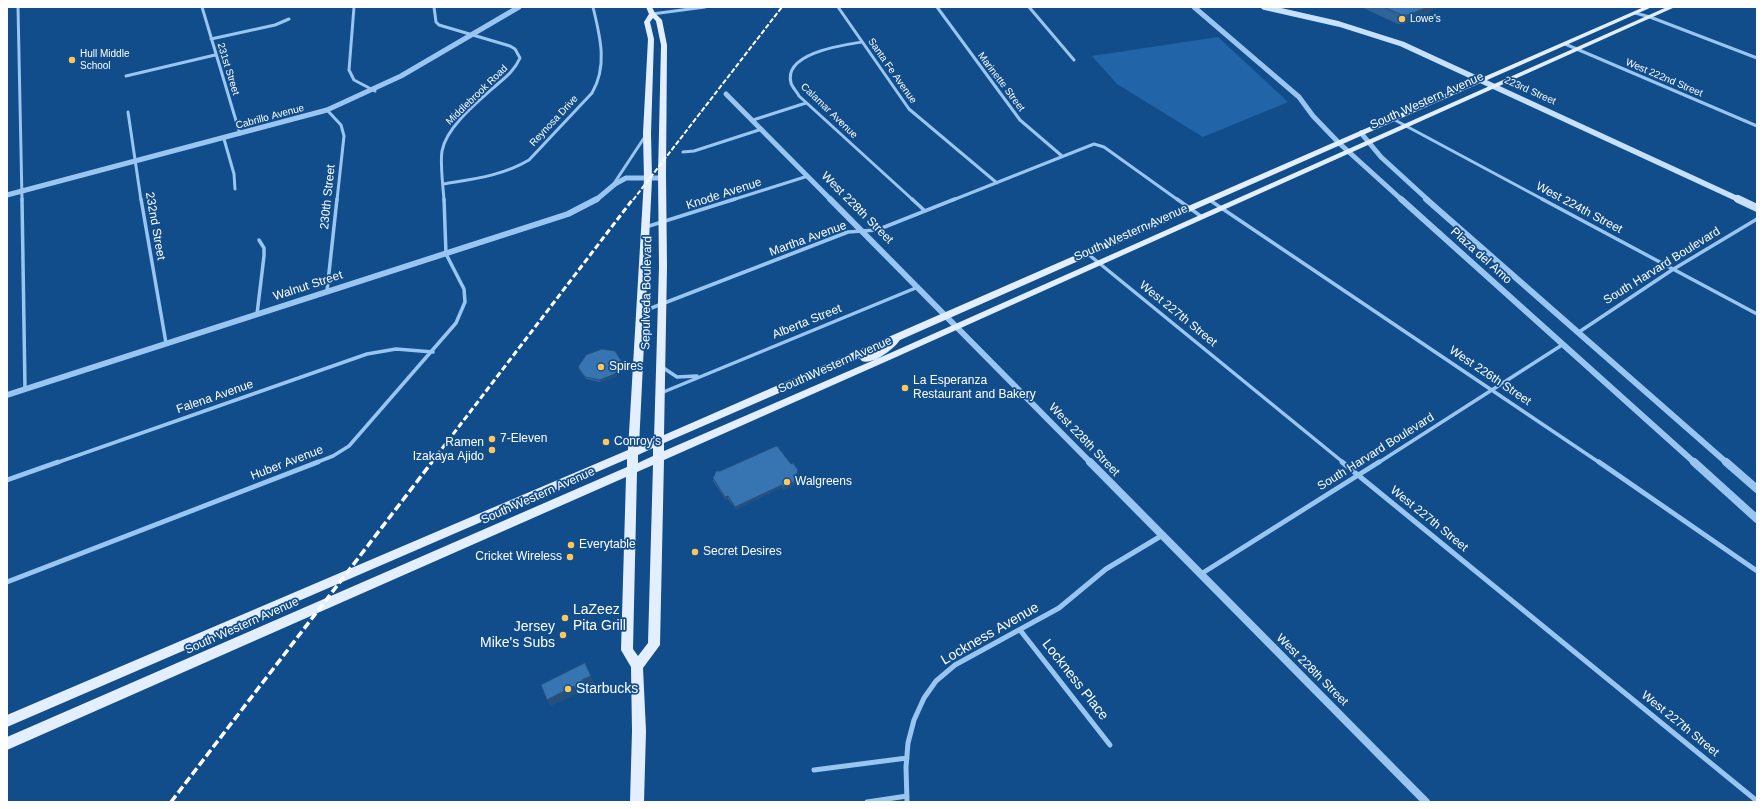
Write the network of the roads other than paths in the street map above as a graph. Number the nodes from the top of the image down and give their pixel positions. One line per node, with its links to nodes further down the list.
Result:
1 (18, 7): 60 (street)
2 (202, 7): 21 (street, 231st Street)
3 (354, 7): 33 (street)
4 (434, 7): 20 (street, Middlebrook Road)
5 (519, 7): 20 (street, Cabrillo Avenue)
6 (592, 7): 57 (street, Reynosa Drive)
7 (649, 7): 17 (main road, Sepulveda Boulevard)
8 (705, 7): 17 (street)
9 (838, 7): 22 (street, Santa Fe Avenue)
10 (937, 7): 51 (street, Marinette Street)
11 (1029, 7): 27 (street)
12 (1194, 7): 48 (street, Plaza del Amo)
13 (1264, 7): 31 (main road, 223rd Street)
14 (1649, 7): 16 (main road, South Western Avenue)
15 (1672, 7): 18 (main road, South Western Avenue)
16 (1635, 13): 18 (street); 23 (main road, South Western Avenue)
17 (652, 14): 28 (main road, Sepulveda Boulevard); 29 (main road, Sepulveda Boulevard)
18 (1650, 17): 24 (main road, South Western Avenue); 26 (street)
19 (289, 19): 21 (street)
20 (472, 35): 33 (street, Cabrillo Avenue); 57 (street, Middlebrook Road)
21 (211, 39): 25 (street, 231st Street)
22 (862, 42): 35 (street, Calamar Avenue); 56 (street, Santa Fe Avenue)
23 (1565, 44): 24 (street, West 222nd Street); 31 (main road, South Western Avenue)
24 (1577, 49): 32 (main road, South Western Avenue); 41 (street, West 222nd Street)
25 (215, 55): 30 (street); 45 (street, 231st Street)
26 (1757, 58)
27 (1074, 60)
28 (664, 70): 29 (main road); 54 (main road, Sepulveda Boulevard)
29 (650, 71): 43 (main road, Sepulveda Boulevard)
30 (126, 76)
31 (1481, 80): 32 (main road, 223rd Street); 38 (main road, South Western Avenue)
32 (1495, 86): 40 (main road, South Western Avenue); 64 (main road, 223rd Street)
33 (374, 91): 36 (street, Cabrillo Avenue)
34 (726, 94): 39 (street, West 228th Street)
35 (806, 103): 39 (street); 66 (street, Calamar Avenue)
36 (327, 110): 45 (street, Cabrillo Avenue); 78 (street, 230th Street)
37 (128, 112): 52 (street, 232nd Street)
38 (1393, 119): 40 (street, West 224th Street); 44 (main road, South Western Avenue)
39 (753, 120): 42 (street, West 228th Street)
40 (1405, 126): 47 (main road, South Western Avenue); 76 (street, West 224th Street)
41 (1757, 126)
42 (762, 129): 49 (street); 53 (street, West 228th Street)
43 (647, 133): 55 (main road, Sepulveda Boulevard); 59 (street, Walnut Street)
44 (1361, 133): 47 (street, Plaza del Amo); 48 (main road, South Western Avenue)
45 (240, 134): 46 (street, Cabrillo Avenue)
46 (224, 139): 52 (street, Cabrillo Avenue); 58 (street)
47 (1369, 142): 50 (main road, South Western Avenue); 85 (street, Plaza del Amo)
48 (1339, 143): 50 (street, Plaza del Amo); 62 (main road, South Western Avenue)
49 (683, 152)
50 (1349, 152): 63 (main road, South Western Avenue); 88 (street, Plaza del Amo)
51 (1062, 156): 56 (street, Martha Avenue); 65 (street, Martha Avenue)
52 (134, 162): 60 (street, Cabrillo Avenue); 87 (street, 232nd Street)
53 (808, 176): 69 (street, Knode Avenue); 71 (street, West 228th Street)
54 (662, 178): 55 (street, Walnut Street); 69 (main road, Sepulveda Boulevard)
55 (648, 179): 59 (street, Walnut Street); 70 (main road, Sepulveda Boulevard)
56 (997, 183): 66 (street, Martha Avenue)
57 (443, 184): 73 (street, Middlebrook Road)
58 (235, 189)
59 (610, 189): 73 (street, Walnut Street)
60 (21, 192): 61 (street, Cabrillo Avenue); 93 (street)
61 (7, 195)
62 (1210, 201): 63 (street, West 226th Street); 65 (main road, South Western Avenue)
63 (1221, 208): 67 (main road, South Western Avenue); 94 (street, West 226th Street)
64 (1757, 208)
65 (1190, 209): 67 (street); 74 (main road, South Western Avenue)
66 (925, 211): 71 (street, Martha Avenue)
67 (1202, 217): 75 (main road, South Western Avenue)
68 (1757, 219): 76 (street, South Harvard Boulevard)
69 (662, 223): 70 (street, Knode Avenue); 79 (main road, Sepulveda Boulevard)
70 (645, 227): 80 (main road, Sepulveda Boulevard)
71 (862, 231): 77 (street, West 228th Street); 79 (street, Martha Avenue)
72 (259, 240): 81 (street)
73 (446, 254): 78 (street, Walnut Street); 89 (street, Huber Avenue)
74 (1088, 254): 75 (street, West 227th Street); 83 (main road, South Western Avenue)
75 (1098, 263): 84 (main road, South Western Avenue); 101 (street, West 227th Street)
76 (1672, 270): 82 (street, West 224th Street); 85 (street, South Harvard Boulevard)
77 (918, 287): 83 (street, West 228th Street); 92 (street, Alberta Street)
78 (327, 291): 81 (street, Walnut Street)
79 (661, 304): 80 (street, Martha Avenue); 90 (main road, Sepulveda Boulevard)
80 (641, 312): 98 (main road, Sepulveda Boulevard)
81 (257, 314): 87 (street, Walnut Street)
82 (1757, 314)
83 (946, 315): 84 (street, West 228th Street); 86 (main road, South Western Avenue)
84 (957, 326): 91 (main road, South Western Avenue); 105 (street, West 228th Street)
85 (1579, 332): 103 (street, Plaza del Amo)
86 (897, 337): 91 (main road); 97 (main road, South Western Avenue)
87 (166, 343): 93 (street, Walnut Street)
88 (1562, 345): 94 (street, South Harvard Boulevard); 104 (street, Plaza del Amo)
89 (433, 352): 102 (street, Falena Avenue); 108 (street, Huber Avenue)
90 (660, 366): 92 (street, Alberta Street); 95 (main road, Sepulveda Boulevard)
91 (860, 369): 99 (main road, South Western Avenue)
92 (704, 375): 95 (street, Alberta Street)
93 (25, 389): 96 (street, Walnut Street)
94 (1494, 390): 101 (street, South Harvard Boulevard); 106 (street, West 226th Street)
95 (659, 394): 97 (main road, Sepulveda Boulevard)
96 (7, 395)
97 (658, 442): 98 (main road, South Western Avenue); 99 (main road, Sepulveda Boulevard)
98 (634, 452): 100 (main road, Sepulveda Boulevard); 111 (main road, South Western Avenue)
99 (657, 458): 100 (main road, South Western Avenue); 110 (main road, Sepulveda Boulevard)
100 (632, 470): 110 (main road, Sepulveda Boulevard); 112 (main road, South Western Avenue)
101 (1359, 474): 107 (street, South Harvard Boulevard); 117 (street, West 227th Street)
102 (7, 480)
103 (1757, 489)
104 (1757, 519)
105 (1161, 536): 107 (street, West 228th Street); 109 (street, Lockness Avenue)
106 (1757, 570)
107 (1200, 575): 120 (street, West 228th Street)
108 (7, 582)
109 (1020, 630): 113 (street, Lockness Place); 114 (street, Lockness Avenue)
110 (637, 666): 118 (main road, Sepulveda Boulevard)
111 (7, 721)
112 (7, 744)
113 (1110, 745)
114 (907, 758): 115 (street); 116 (street, Lockness Avenue)
115 (814, 770)
116 (907, 799): 119 (street)
117 (1757, 801)
118 (637, 802)
119 (867, 802)
120 (1426, 802)

